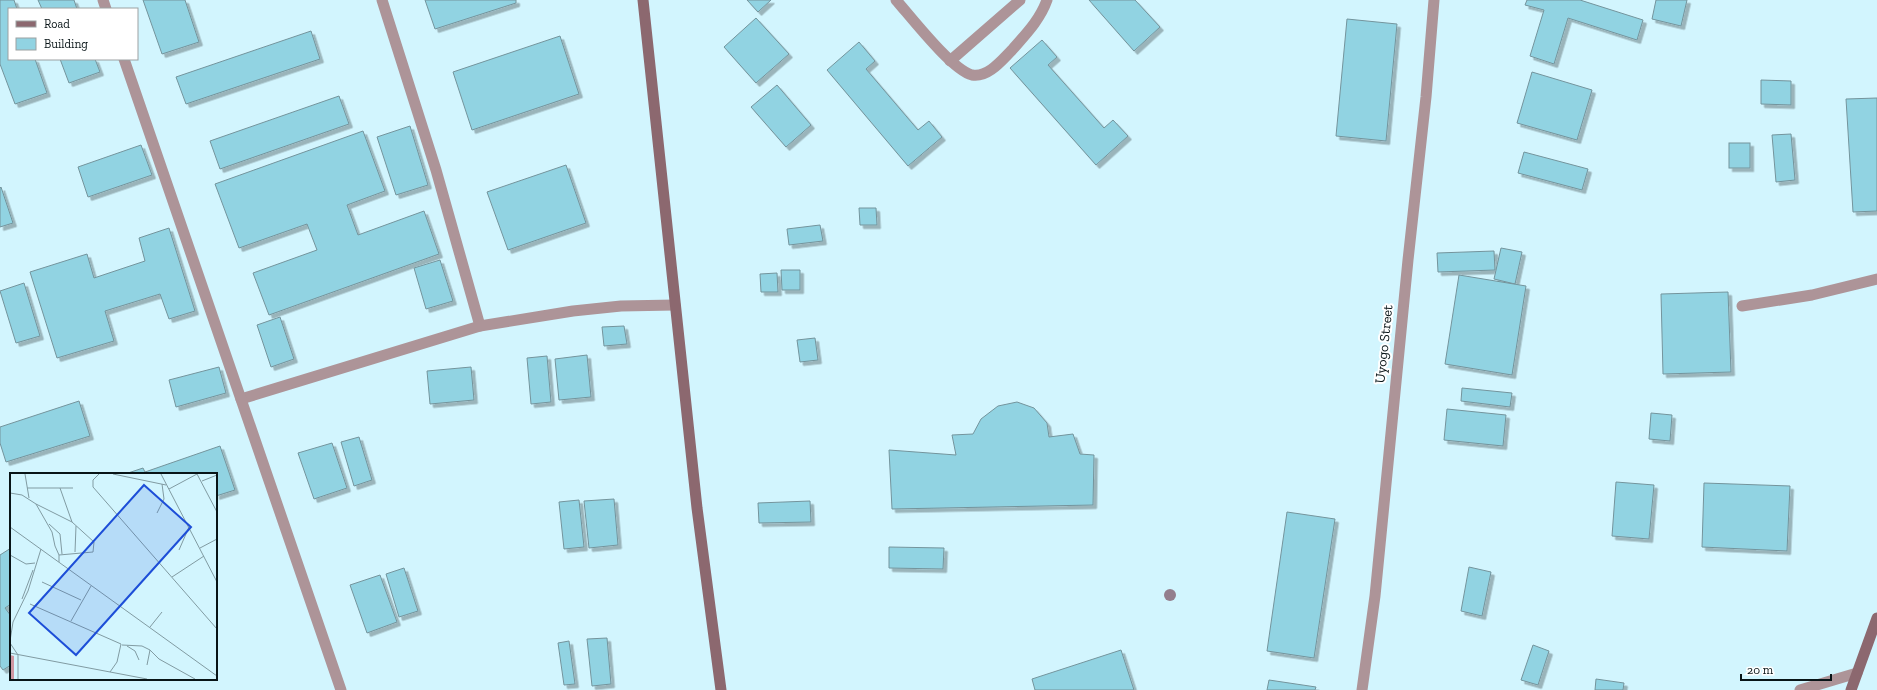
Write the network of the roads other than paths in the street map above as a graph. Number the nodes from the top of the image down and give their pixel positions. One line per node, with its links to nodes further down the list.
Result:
1 (382, 0): 12 (street)
2 (643, 0): 10 (main road)
3 (896, 0): 8 (street)
4 (1020, 0): 8 (street)
5 (1047, 0): 8 (street)
6 (1434, 0): 18 (street, Uyogo Street)
7 (124, 60): 13 (street)
8 (950, 61)
9 (1877, 279): 11 (street)
10 (675, 305): 12 (street); 17 (main road)
11 (1742, 306)
12 (480, 326): 13 (street)
13 (241, 399): 16 (street)
14 (1877, 618): 15 (main road)
15 (1857, 673): 19 (street); 20 (main road)
16 (341, 690)
17 (721, 690)
18 (1362, 690)
19 (1800, 690)
20 (1851, 690)

